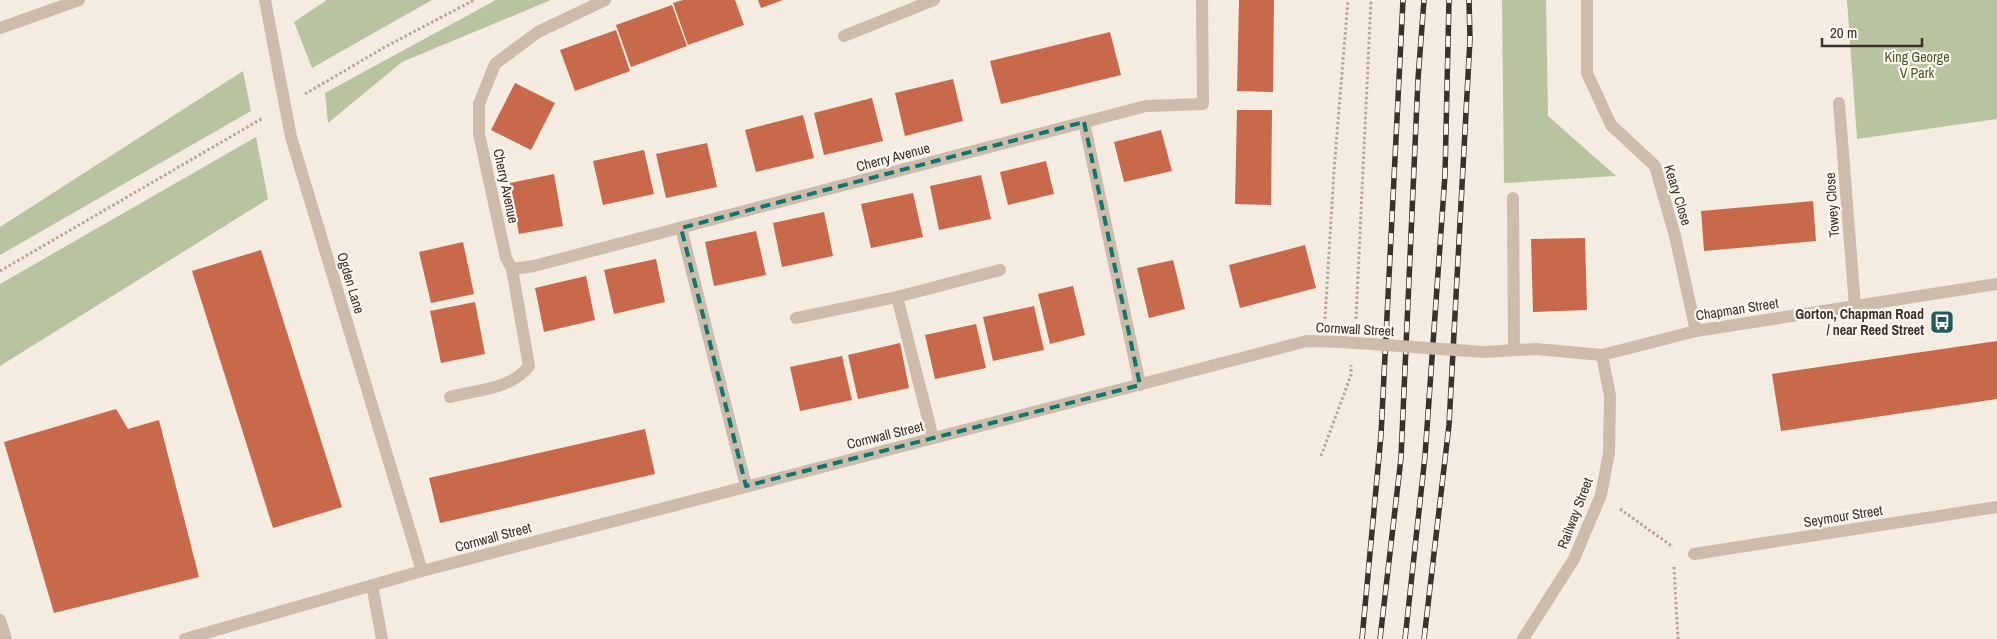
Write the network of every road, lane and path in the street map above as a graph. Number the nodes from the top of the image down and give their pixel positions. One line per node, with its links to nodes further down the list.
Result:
1 (80, 0): 11 (street)
2 (266, 0): 40 (street, Ogden Lane, bridge)
3 (474, 0): 13 (path)
4 (606, 0): 19 (street, Cherry Avenue)
5 (934, 0): 10 (street)
6 (1202, 0): 15 (street, Cherry Avenue)
7 (1348, 0): 28 (path)
8 (1371, 0): 26 (path)
9 (1587, 0): 27 (street, Keary Close)
10 (903, 6): 12 (street)
11 (0, 28)
12 (844, 36)
13 (330, 79)
14 (1839, 103): 24 (street, Towey Close)
15 (1084, 122): 18 (street, Cherry Avenue); 32 (street)
16 (251, 125): 21 (path)
17 (1513, 198): 29 (street)
18 (681, 228): 19 (street, Cherry Avenue); 36 (street)
19 (512, 269): 33 (street)
20 (1000, 270): 23 (street)
21 (0, 271)
22 (1997, 284): 24 (street, Chapman Street)
23 (897, 297): 25 (street); 34 (street)
24 (1855, 306): 27 (street, Chapman Street)
25 (796, 318)
26 (1355, 327)
27 (1696, 330): 30 (street, Chapman Street)
28 (1324, 342): 29 (street, Cornwall Street, bridge); 32 (street, Cornwall Street)
29 (1514, 350): 30 (street, Cornwall Street)
30 (1602, 355): 37 (street, Railway Street)
31 (1352, 356): 35 (path)
32 (1140, 385): 34 (street, Cornwall Street)
33 (450, 397)
34 (933, 438): 36 (street, Cornwall Street)
35 (1321, 456)
36 (746, 486): 40 (street, Cornwall Street)
37 (1600, 495): 39 (path); 46 (street, Railway Street)
38 (1997, 507): 39 (street, Seymour Street)
39 (1689, 554): 47 (path)
40 (422, 571): 41 (street, Cornwall Street)
41 (372, 585): 44 (street, Cornwall Street); 45 (street)
42 (0, 620): 43 (street)
43 (6, 639)
44 (186, 639)
45 (382, 639)
46 (1523, 639)
47 (1678, 639)

